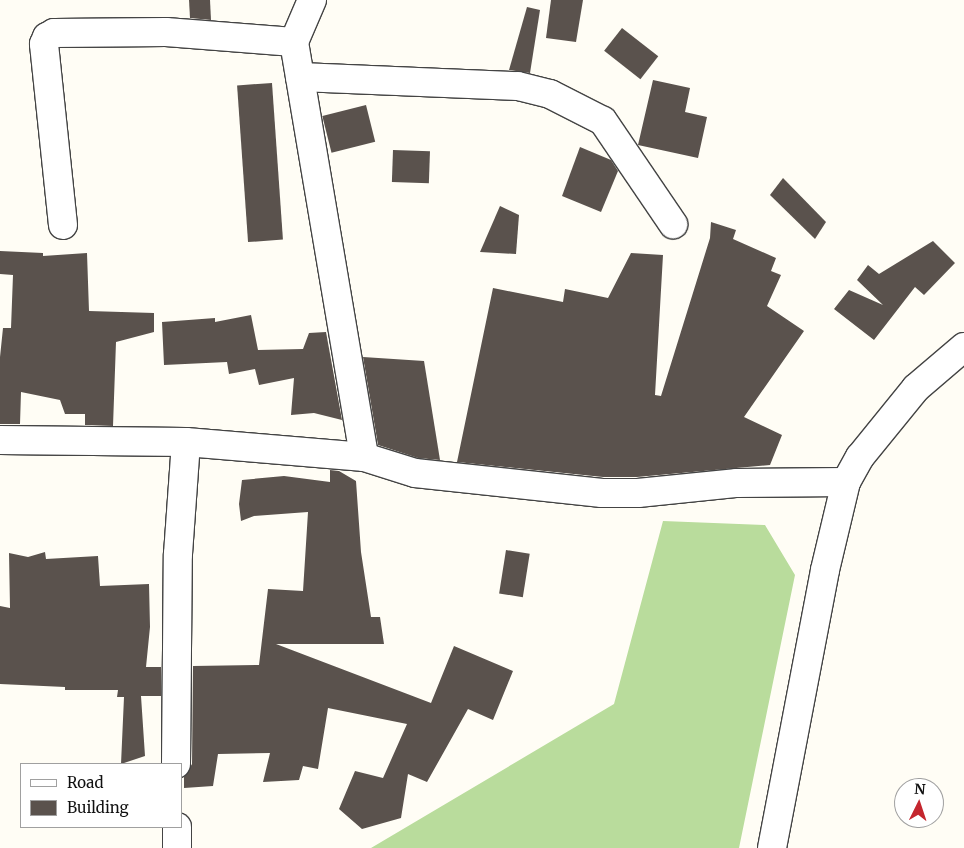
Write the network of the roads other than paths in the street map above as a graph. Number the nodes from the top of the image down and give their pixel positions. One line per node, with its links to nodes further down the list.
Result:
1 (312, 0): 2 (street)
2 (294, 42): 3 (street); 5 (street)
3 (300, 77): 4 (street); 9 (street)
4 (672, 224)
5 (63, 225)
6 (964, 347): 10 (street)
7 (0, 440): 8 (street)
8 (186, 442): 9 (street); 11 (street)
9 (364, 457): 10 (street)
10 (846, 482): 14 (street)
11 (176, 763)
12 (177, 828): 13 (street)
13 (177, 848)
14 (772, 848)

